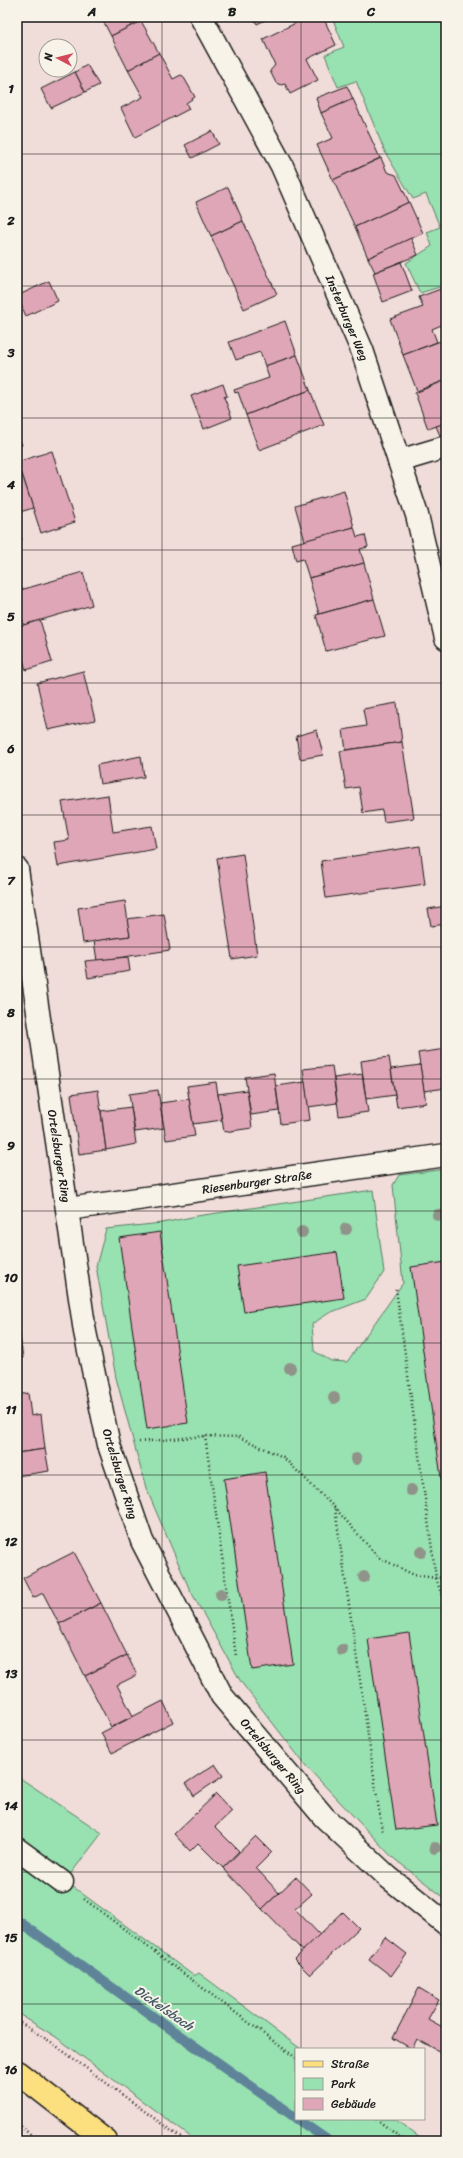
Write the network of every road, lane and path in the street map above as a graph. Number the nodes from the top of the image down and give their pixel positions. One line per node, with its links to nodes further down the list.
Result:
1 (201, 17): 3 (street, Insterburger Weg)
2 (446, 448): 3 (street)
3 (399, 461): 4 (street, Insterburger Weg)
4 (446, 638)
5 (17, 869): 7 (street, Ortelsburger Ring)
6 (446, 1155): 7 (street, Riesenburger Straße)
7 (68, 1209): 10 (street, Ortelsburger Ring)
8 (396, 1289): 13 (path)
9 (205, 1436): 10 (path); 11 (path); 15 (path)
10 (108, 1445): 15 (street, Ortelsburger Ring)
11 (335, 1508): 13 (path); 17 (path)
12 (446, 1577): 13 (path)
13 (436, 1578): 14 (path)
14 (446, 1608)
15 (222, 1696): 17 (street, Ortelsburger Ring)
16 (17, 1849): 18 (street)
17 (388, 1877): 19 (street, Ortelsburger Ring)
18 (62, 1882): 21 (path)
19 (446, 1924)
20 (17, 2021): 27 (path)
21 (295, 2057)
22 (17, 2072): 26 (main road)
23 (377, 2120): 28 (path)
24 (17, 2124): 25 (path)
25 (39, 2141)
26 (106, 2141)
27 (185, 2141)
28 (405, 2141)

